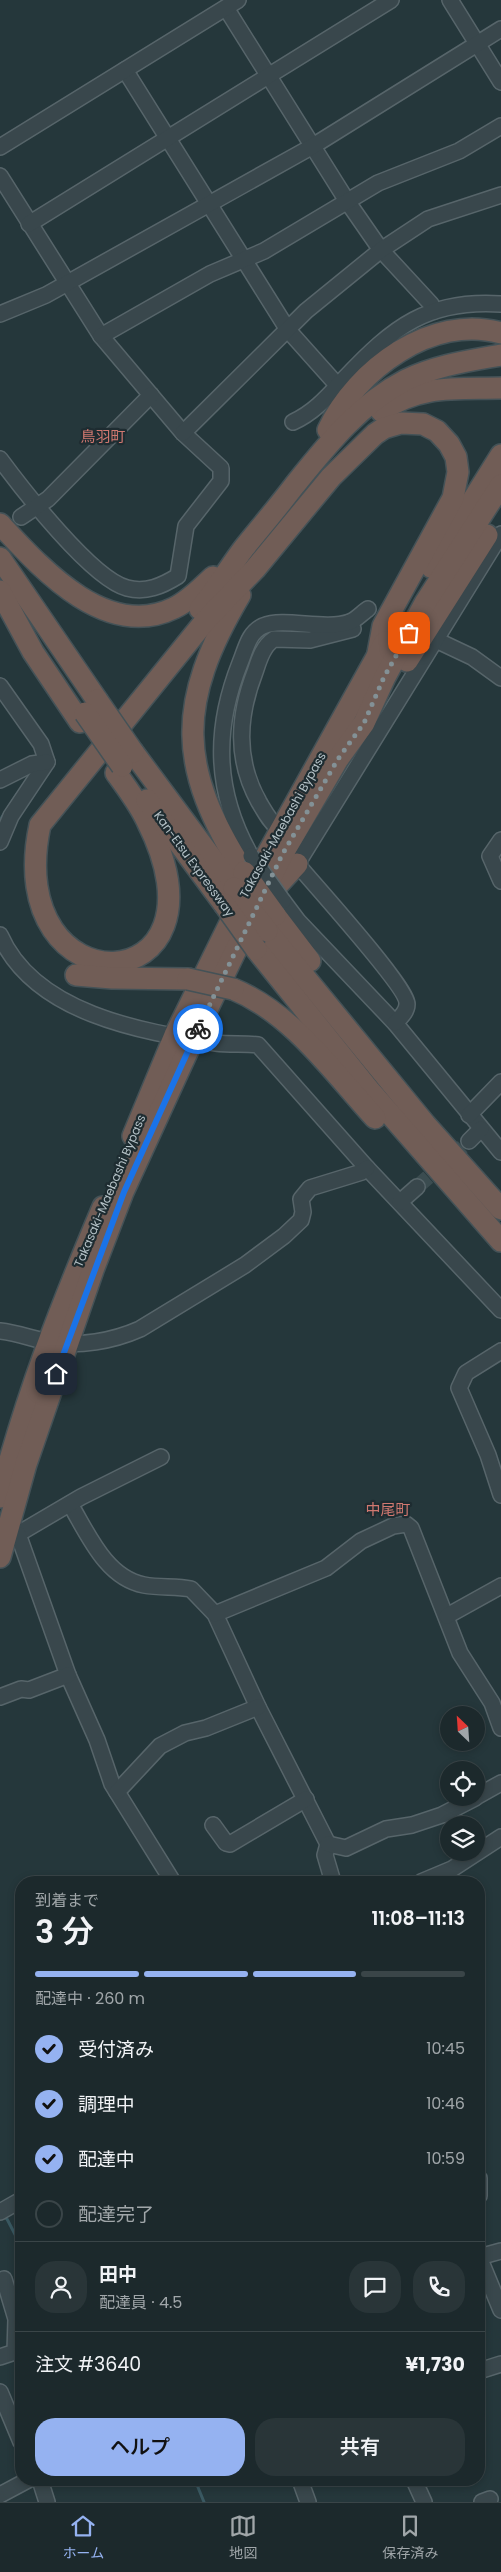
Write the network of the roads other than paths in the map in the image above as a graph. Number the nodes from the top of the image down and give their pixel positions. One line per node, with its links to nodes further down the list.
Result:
1 (391, 0): 7 (street)
2 (450, 0): 5 (street)
3 (232, 4): 6 (street); 7 (street)
4 (501, 29): 5 (street)
5 (477, 44): 8 (street); 11 (street)
6 (125, 70): 10 (street); 12 (street)
7 (268, 76): 10 (street); 11 (street)
8 (501, 82)
9 (501, 126): 15 (street)
10 (168, 139): 16 (street); 17 (street)
11 (313, 146): 15 (street); 16 (street)
12 (0, 147)
13 (0, 176): 17 (street)
14 (501, 195): 18 (street)
15 (347, 201): 18 (street); 19 (street)
16 (209, 205): 19 (street); 20 (street)
17 (29, 224): 20 (street)
18 (381, 250): 22 (street); 24 (street)
19 (244, 261): 24 (street); 26 (street)
20 (66, 284): 23 (street); 26 (street)
21 (501, 304): 22 (street)
22 (434, 311): 28 (street)
23 (0, 314)
24 (288, 330): 28 (street); 32 (street)
25 (501, 333): 35 (highway)
26 (101, 336): 30 (street)
27 (501, 355): 35 (highway)
28 (338, 386): 31 (street)
29 (501, 388): 36 (highway)
30 (151, 395): 32 (street); 38 (street)
31 (293, 422)
32 (183, 433): 46 (street)
33 (501, 455): 52 (highway, Takasaki-Maebashi Bypass)
34 (0, 459): 38 (street)
35 (313, 462): 43 (highway)
36 (331, 477): 45 (highway); 52 (highway)
37 (501, 485): 58 (highway, Takasaki-Maebashi Bypass)
38 (38, 507): 40 (street); 46 (street)
39 (501, 513): 42 (highway)
40 (21, 517)
41 (0, 524): 43 (highway)
42 (494, 534): 51 (street); 58 (highway)
43 (244, 549): 64 (highway)
44 (0, 558): 57 (highway, Kan-Etsu Expressway)
45 (255, 569): 66 (highway); 68 (highway)
46 (178, 576): 47 (street)
47 (192, 587)
48 (0, 591): 57 (highway, Kan-Etsu Expressway)
49 (368, 609): 50 (street)
50 (350, 622): 55 (street); 56 (street)
51 (436, 640): 53 (street); 65 (street)
52 (378, 653): 62 (highway, Takasaki-Maebashi Bypass)
53 (501, 678)
54 (0, 686): 59 (street)
55 (228, 702): 56 (street); 66 (street)
56 (243, 709): 62 (street)
57 (87, 712): 60 (highway, Kan-Etsu Expressway, bridge); 60 (highway)
58 (364, 723): 70 (highway, Takasaki-Maebashi Bypass)
59 (47, 762): 61 (street); 64 (street)
60 (124, 763): 66 (highway, Kan-Etsu Expressway); 71 (highway)
61 (0, 780)
62 (280, 829): 73 (highway, Takasaki-Maebashi Bypass)
63 (501, 840): 67 (street)
64 (6, 850)
65 (297, 864): 70 (highway); 72 (street)
66 (238, 880): 69 (highway, bridge); 83 (highway, Kan-Etsu Expressway, bridge)
67 (501, 880)
68 (20, 900)
69 (275, 916): 72 (street); 82 (highway)
70 (247, 926): 73 (highway, Takasaki-Maebashi Bypass)
71 (15, 929): 73 (street); 84 (highway, bridge)
72 (395, 1023): 75 (street)
73 (185, 1037): 79 (street); 87 (highway, Takasaki-Maebashi Bypass)
74 (501, 1082): 75 (street)
75 (469, 1115): 76 (street)
76 (481, 1129): 77 (street); 78 (street)
77 (469, 1141)
78 (501, 1152)
79 (368, 1168): 81 (street); 87 (street)
80 (417, 1187): 81 (street)
81 (400, 1202): 85 (street)
82 (501, 1209)
83 (501, 1241)
84 (501, 1254)
85 (501, 1310)
86 (0, 1331): 87 (street)
87 (58, 1343): 90 (highway, Takasaki-Maebashi Bypass); 93 (highway, Takasaki-Maebashi Bypass)
88 (501, 1351): 91 (street)
89 (161, 1457): 92 (street)
90 (1, 1490)
91 (501, 1496)
92 (70, 1504): 93 (street); 96 (street)
93 (12, 1532): 94 (highway, Takasaki-Maebashi Bypass); 98 (street)
94 (0, 1557)
95 (501, 1586): 97 (street)
96 (215, 1614): 97 (street); 100 (street)
97 (446, 1616): 101 (street)
98 (68, 1675): 99 (street); 103 (street)
99 (0, 1696)
100 (258, 1708): 103 (street); 105 (street)
101 (501, 1728)
102 (501, 1783): 104 (street)
103 (116, 1792): 110 (street)
104 (485, 1792)
105 (306, 1799): 107 (street); 109 (street)
106 (459, 1806): 109 (street)
107 (213, 1825)
108 (501, 1838): 112 (street)
109 (328, 1844): 111 (street)
110 (169, 1876)
111 (331, 1876)
112 (435, 1876)
113 (15, 2203): 114 (street)
114 (0, 2212)
115 (501, 2251): 116 (street)
116 (485, 2255)
117 (485, 2271): 119 (street)
118 (4, 2279): 120 (street)
119 (501, 2310)
120 (15, 2316)
121 (15, 2352): 122 (street)
122 (0, 2357)
123 (501, 2364): 124 (street)
124 (485, 2369)
125 (0, 2392): 126 (street)
126 (15, 2425)
127 (17, 2486): 131 (street)
128 (42, 2486): 132 (street)
129 (302, 2486): 133 (street)
130 (417, 2486): 134 (street)
131 (0, 2495)
132 (47, 2502)
133 (308, 2502)
134 (424, 2502)

